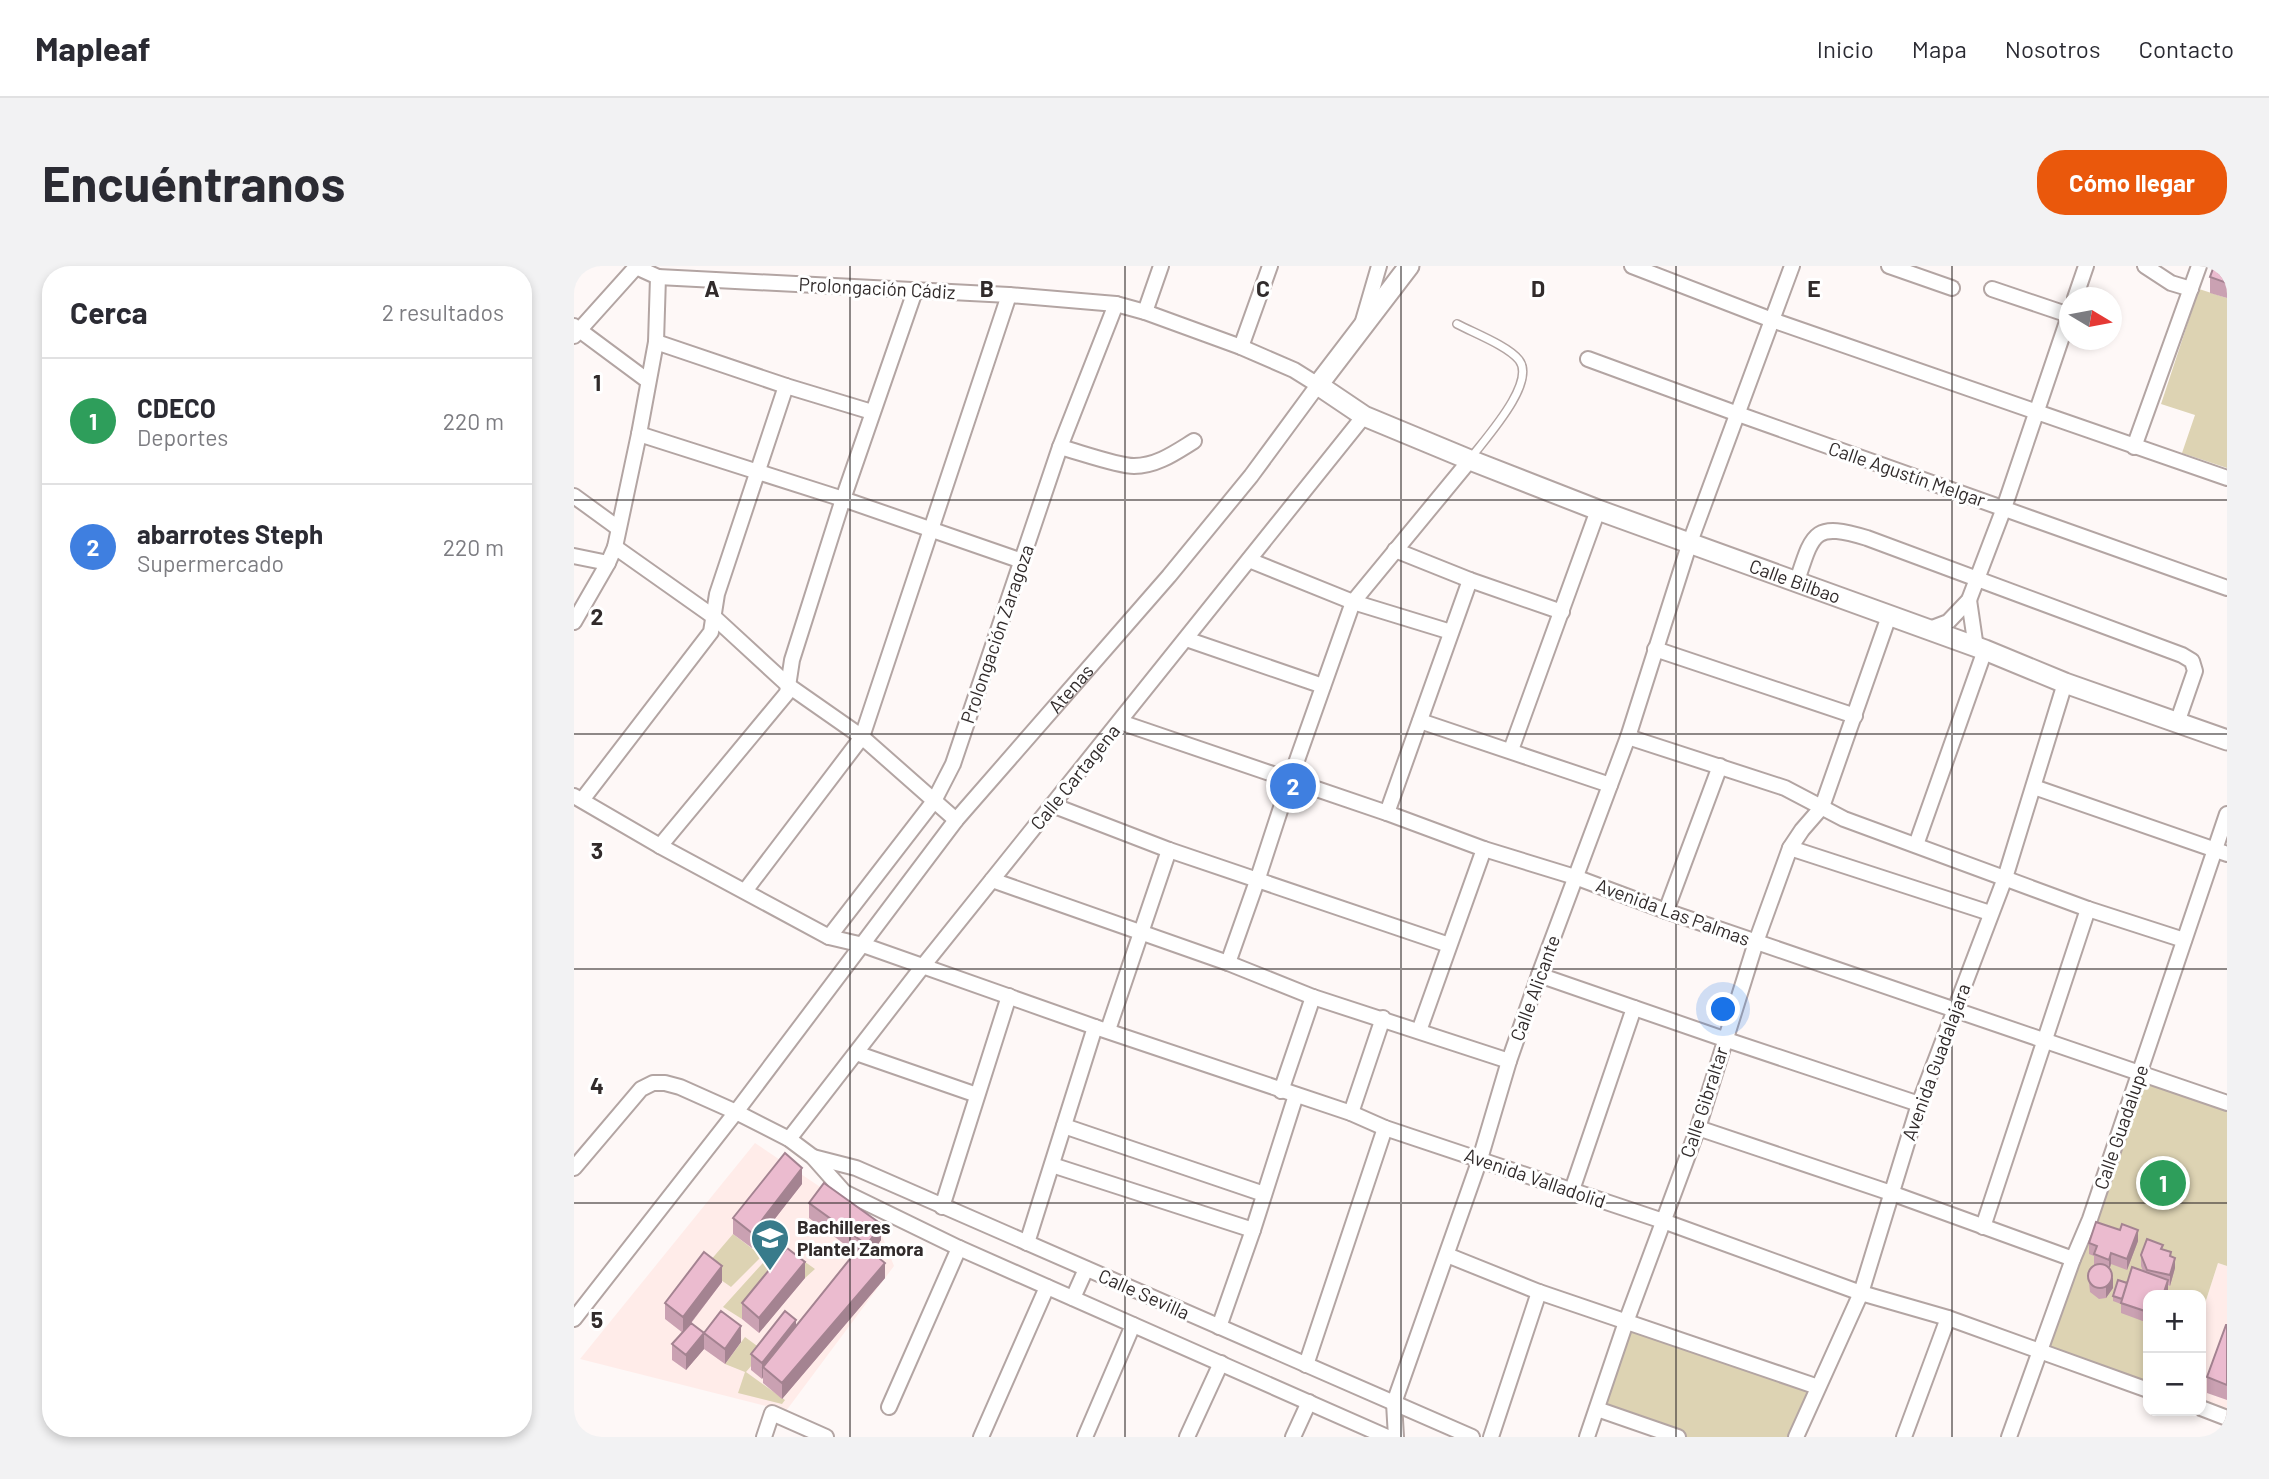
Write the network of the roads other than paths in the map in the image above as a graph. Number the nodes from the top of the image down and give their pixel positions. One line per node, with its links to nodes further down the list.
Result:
1 (636, 266): 12 (street); 25 (street)
2 (1161, 266): 21 (street)
3 (1270, 266): 28 (street)
4 (1379, 266): 24 (street)
5 (1409, 266): 24 (street, Atenas)
6 (1632, 266): 22 (street)
7 (1792, 266): 22 (street, Calle Alicante)
8 (1889, 266): 14 (street)
9 (2087, 266): 13 (street)
10 (2145, 266): 16 (street)
11 (2199, 266): 16 (street)
12 (658, 277): 17 (street, Prolongación Cádiz); 26 (street)
13 (2079, 287)
14 (1952, 288)
15 (1992, 289): 20 (street)
16 (2191, 289): 40 (street)
17 (915, 290): 18 (street, Prolongación Cádiz); 34 (street)
18 (1009, 295): 19 (street, Prolongación Cádiz); 49 (street)
19 (1116, 304): 21 (street, Prolongación Cádiz); 39 (street, Prolongación Zaragoza)
20 (2059, 311)
21 (1145, 312): 28 (street, Prolongación Cádiz)
22 (1772, 320): 33 (street); 35 (street, Calle Alicante)
23 (1457, 324): 41 (lane)
24 (1362, 326): 31 (street, Atenas)
25 (576, 331): 30 (street)
26 (656, 342): 30 (street); 32 (street)
27 (2059, 343): 33 (street)
28 (1241, 347): 31 (street, Prolongación Cádiz)
29 (1588, 359): 35 (street, Calle Agustín Melgar)
30 (648, 381): 37 (street)
31 (1318, 385): 36 (street, Prolongación Cádiz); 93 (street, Atenas)
32 (786, 386): 34 (street); 42 (street)
33 (2036, 411): 40 (street); 46 (street)
34 (872, 412): 45 (street)
35 (1738, 414): 46 (street, Calle Agustín Melgar); 50 (street, Calle Alicante)
36 (1364, 416): 41 (street, Calle Bilbao); 54 (street, Calle Cartagena)
37 (639, 434): 42 (street); 48 (street)
38 (1194, 441): 39 (street)
39 (1060, 447): 55 (street, Prolongación Zaragoza)
40 (2134, 447): 43 (street)
41 (1470, 460): 47 (street, Calle Bilbao); 52 (street)
42 (757, 472): 45 (street); 65 (street)
43 (2227, 478)
44 (574, 496): 48 (street)
45 (843, 499): 49 (street); 73 (street)
46 (2004, 508): 58 (street); 60 (street, Calle Agustín Melgar)
47 (1598, 510): 50 (street, Calle Bilbao); 63 (street)
48 (618, 528): 51 (street)
49 (932, 530): 55 (street); 79 (street)
50 (1690, 542): 59 (street, Calle Bilbao); 70 (street, Calle Alicante)
51 (615, 547): 56 (street); 65 (street)
52 (1395, 550): 57 (street); 62 (street)
53 (574, 555): 56 (street)
54 (1250, 560): 62 (street); 69 (street, Calle Cartagena)
55 (1022, 561): 88 (street, Prolongación Zaragoza)
56 (608, 564): 66 (street)
57 (1470, 580): 63 (street); 68 (street)
58 (1977, 580): 59 (street); 61 (street); 78 (street)
59 (1797, 581): 64 (street, Calle Bilbao)
60 (2227, 588)
61 (1969, 600): 67 (street); 71 (street)
62 (1353, 602): 68 (street); 74 (street)
63 (1562, 612): 82 (street)
64 (1889, 616): 67 (street, Calle Bilbao); 75 (street, Calle Gibraltar)
65 (714, 617): 73 (street); 87 (street)
66 (574, 622)
67 (1927, 631): 71 (street, Calle Bilbao)
68 (1451, 632): 76 (street)
69 (1186, 639): 74 (street); 77 (street, Calle Cartagena)
70 (1655, 649): 75 (street); 80 (street, Calle Alicante)
71 (1980, 649): 72 (street, Calle Bilbao); 94 (street)
72 (2065, 683): 78 (street, Calle Bilbao); 86 (street, Avenida Guadalajara)
73 (789, 686): 79 (street); 95 (street)
74 (1323, 686): 84 (street)
75 (1856, 716): 90 (street, Calle Gibraltar)
76 (1420, 721): 82 (street); 91 (street)
77 (1120, 722): 84 (street, Avenida Las Palmas); 89 (street, Calle Cartagena)
78 (2177, 723): 81 (street, Calle Bilbao)
79 (862, 737): 88 (street); 104 (street)
80 (1628, 737): 83 (street); 85 (street, Calle Alicante)
81 (2227, 740)
82 (1511, 750): 85 (street)
83 (1720, 766): 90 (street); 106 (street)
84 (1290, 780): 91 (street, Avenida Las Palmas); 103 (street)
85 (1610, 785): 100 (street, Calle Alicante)
86 (2034, 787): 99 (street); 101 (street, Avenida Guadalajara)
87 (578, 798): 95 (street, Avenida Valladolid)
88 (934, 801): 93 (street); 109 (street, Prolongación Zaragoza)
89 (1052, 805): 98 (street); 102 (street, Calle Cartagena)
90 (1822, 807): 94 (street); 96 (street, Calle Gibraltar)
91 (1387, 813): 97 (street, Avenida Las Palmas)
92 (2227, 814): 99 (street, Calle Guadalupe)
93 (956, 820): 113 (street, Atenas)
94 (1916, 845): 101 (street)
95 (660, 846): 104 (street, Avenida Valladolid)
96 (1790, 848): 107 (street); 111 (street, Calle Gibraltar)
97 (1484, 849): 100 (street, Avenida Las Palmas); 112 (street)
98 (1169, 850): 103 (street); 108 (street)
99 (2221, 852): 110 (street, Calle Guadalupe)
100 (1576, 877): 106 (street, Avenida Las Palmas); 116 (street, Calle Alicante)
101 (2004, 878): 105 (street); 107 (street, Avenida Guadalajara)
102 (992, 880): 108 (street); 115 (street, Calle Cartagena)
103 (1258, 881): 112 (street); 114 (street)
104 (745, 891): 109 (street, Avenida Valladolid)
105 (2088, 909): 110 (street); 125 (street)
106 (1666, 911): 111 (street, Avenida Las Palmas)
107 (1990, 913): 120 (street, Avenida Guadalajara)
108 (1141, 933): 114 (street); 122 (street)
109 (829, 937): 113 (street, Avenida Valladolid)
110 (2184, 940): 128 (street, Calle Guadalupe)
111 (1756, 942): 120 (street, Avenida Las Palmas); 124 (street, Calle Gibraltar)
112 (1449, 944): 123 (street)
113 (863, 945): 115 (street, Avenida Valladolid); 133 (street, Atenas)
114 (1228, 963): 118 (street)
115 (923, 966): 117 (street, Avenida Valladolid); 126 (street, Calle Cartagena)
116 (1539, 975): 119 (street); 127 (street, Calle Alicante)
117 (1009, 996): 122 (street, Avenida Valladolid); 130 (street)
118 (1313, 997): 121 (street); 129 (street)
119 (1634, 1008): 124 (street); 143 (street)
120 (1955, 1010): 125 (street, Avenida Las Palmas); 132 (street, Avenida Guadalajara)
121 (1383, 1018): 123 (street); 134 (street)
122 (1101, 1028): 129 (street, Avenida Valladolid); 135 (street)
123 (1419, 1031): 127 (street)
124 (1724, 1039): 132 (street); 137 (street, Calle Gibraltar)
125 (2043, 1041): 128 (street, Avenida Las Palmas); 148 (street)
126 (856, 1053): 130 (street); 138 (street, Calle Cartagena)
127 (1509, 1060): 140 (street, Calle Alicante)
128 (2139, 1074): 131 (street, Avenida Las Palmas); 153 (street, Calle Guadalupe)
129 (1289, 1093): 134 (street, Avenida Valladolid); 145 (street)
130 (977, 1095): 146 (street)
131 (2227, 1103)
132 (1919, 1104): 144 (street, Avenida Guadalajara)
133 (736, 1112): 138 (street, Calle Sevilla); 142 (street, Calle Sevilla); 160 (street)
134 (1351, 1113): 136 (street, Avenida Valladolid)
135 (1064, 1126): 141 (street); 145 (street)
136 (1385, 1128): 140 (street, Avenida Valladolid); 166 (street)
137 (1698, 1128): 144 (street); 147 (street, Calle Gibraltar)
138 (789, 1139): 139 (street, Calle Sevilla)
139 (813, 1157): 146 (street, Calle Sevilla); 151 (street, Calle Sevilla)
140 (1480, 1159): 143 (street, Avenida Valladolid); 152 (street, Calle Alicante)
141 (1052, 1165): 149 (street); 150 (street)
142 (574, 1168)
143 (1572, 1190): 147 (street, Avenida Valladolid)
144 (1891, 1193): 148 (street); 157 (street, Avenida Guadalajara)
145 (1264, 1194): 149 (street)
146 (942, 1207): 150 (street, Calle Sevilla)
147 (1663, 1221): 157 (street, Avenida Valladolid); 161 (street, Calle Gibraltar)
148 (1983, 1227): 153 (street)
149 (1253, 1230): 163 (street)
150 (1027, 1243): 154 (street, Calle Sevilla)
151 (960, 1248): 155 (street, Calle Sevilla); 171 (street)
152 (1447, 1255): 156 (street); 170 (street, Calle Alicante)
153 (2073, 1259): 164 (street, Calle Guadalupe)
154 (1086, 1269): 158 (street); 163 (street, Calle Sevilla)
155 (1048, 1287): 158 (street, Calle Sevilla); 178 (street)
156 (1539, 1292): 161 (street); 185 (street)
157 (1861, 1293): 159 (street, Avenida Valladolid); 167 (street, Avenida Guadalajara)
158 (1073, 1298): 162 (street, Calle Sevilla)
159 (1948, 1318): 164 (street, Avenida Valladolid); 189 (street)
160 (574, 1319)
161 (1626, 1322): 167 (street); 172 (street, Calle Gibraltar)
162 (1133, 1325): 165 (street, Calle Sevilla); 179 (street)
163 (1219, 1327): 166 (street, Calle Sevilla)
164 (2040, 1351): 168 (street, Avenida Valladolid); 190 (street, Calle Guadalupe)
165 (1221, 1363): 169 (street, Calle Sevilla); 180 (street)
166 (1306, 1365): 170 (street, Calle Sevilla)
167 (1818, 1387): 188 (street, Avenida Guadalajara)
168 (2143, 1388)
169 (1309, 1402): 181 (street); 182 (street, Calle Sevilla)
170 (1394, 1403): 175 (street, Calle Sevilla); 183 (street, Calle Alicante)
171 (888, 1407)
172 (1597, 1409): 186 (street, Calle Gibraltar); 187 (street)
173 (2206, 1410): 174 (street)
174 (2227, 1418)
175 (1457, 1434): 184 (street, Calle Sevilla)
176 (764, 1437): 177 (street)
177 (826, 1437)
178 (981, 1437)
179 (1085, 1437)
180 (1187, 1437)
181 (1293, 1437)
182 (1387, 1437)
183 (1396, 1437)
184 (1472, 1437)
185 (1491, 1437)
186 (1587, 1437)
187 (1678, 1437)
188 (1796, 1437)
189 (1904, 1437)
190 (2009, 1437)

